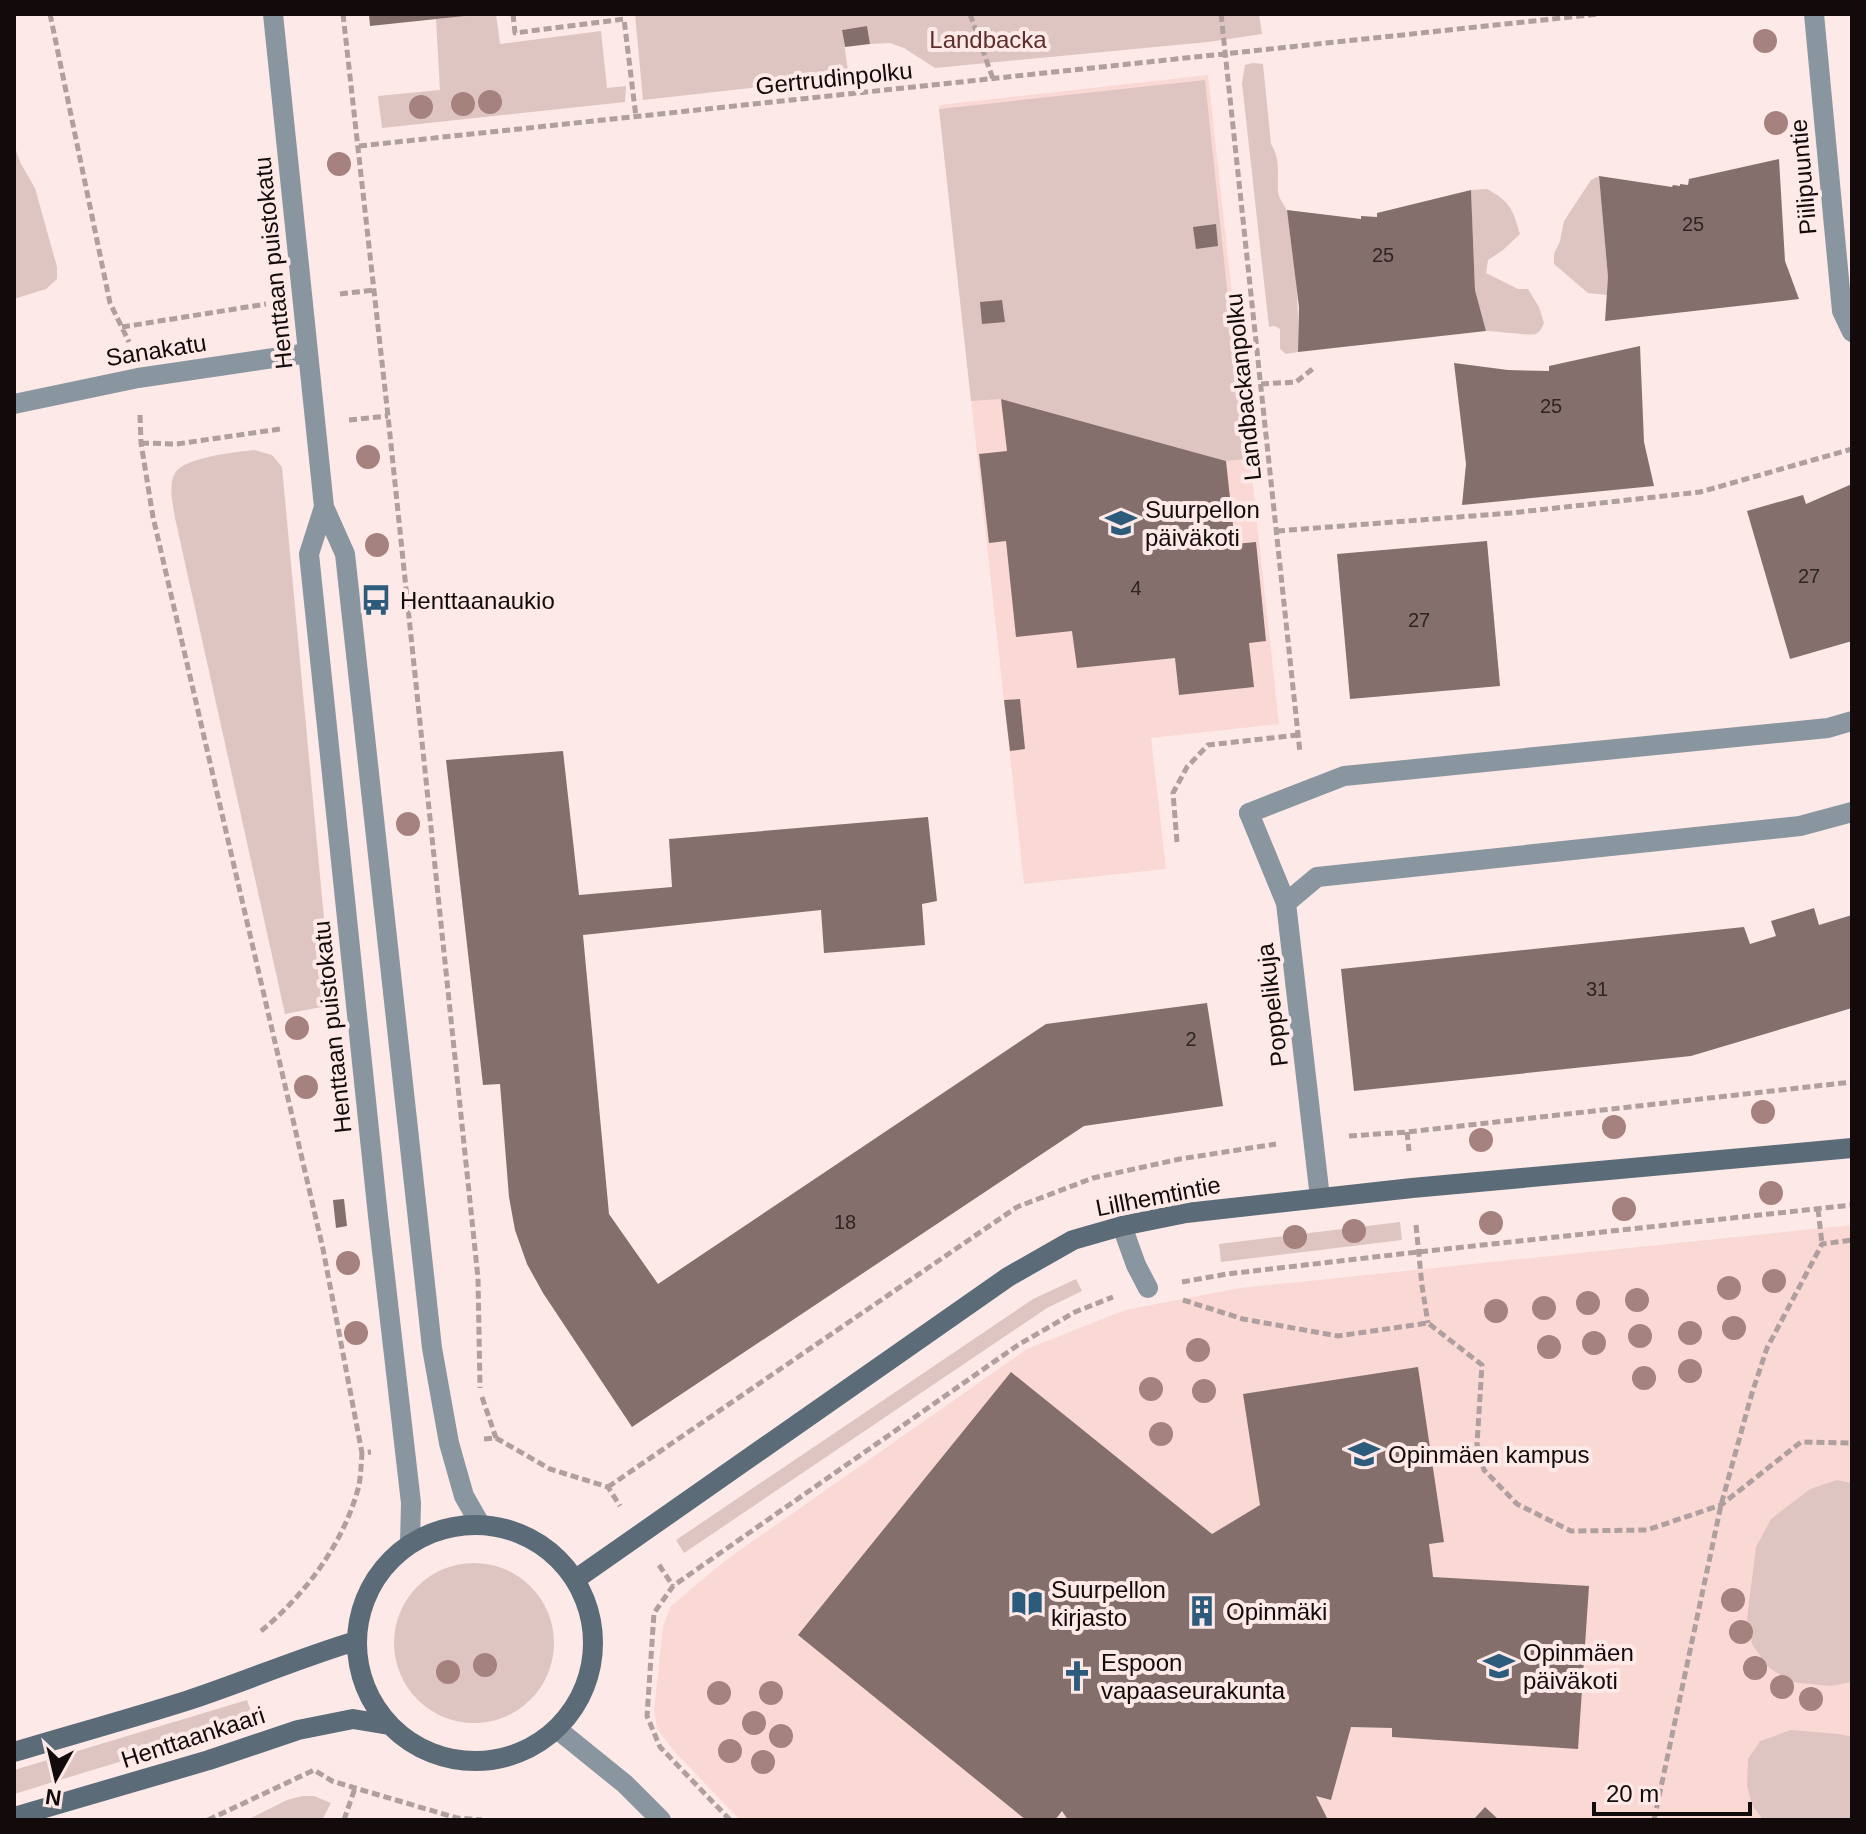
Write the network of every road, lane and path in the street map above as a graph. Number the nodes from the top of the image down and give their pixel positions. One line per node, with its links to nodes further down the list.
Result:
1 (50, 14): 15 (path)
2 (273, 14): 14 (street, Henttaan puistokatu)
3 (343, 14): 12 (path)
4 (513, 14): 11 (path)
5 (970, 14): 10 (path)
6 (1221, 14): 9 (path, Landbackanpolku)
7 (1599, 14): 9 (path, Gertrudinpolku)
8 (1814, 14): 16 (street, Piilipuuntie)
9 (1226, 55): 10 (path, Gertrudinpolku); 20 (path, Landbackanpolku)
10 (993, 79): 11 (path, Gertrudinpolku)
11 (636, 117): 12 (path, Gertrudinpolku)
12 (359, 146): 13 (path)
13 (374, 290): 14 (path); 22 (path)
14 (302, 299): 15 (path); 17 (street, Henttaan puistokatu)
15 (122, 328): 19 (path)
16 (1852, 332)
17 (308, 353): 19 (street, Sanakatu); 23 (street, Henttaan puistokatu)
18 (1315, 367): 20 (path)
19 (138, 378): 21 (street, Sanakatu); 24 (path)
20 (1261, 384): 27 (path, Landbackanpolku)
21 (14, 404)
22 (388, 416): 23 (path); 44 (path)
23 (315, 424): 24 (path); 26 (street, Henttaan puistokatu)
24 (141, 443): 48 (path)
25 (1852, 449): 27 (path)
26 (324, 507): 45 (street, Henttaan puistokatu); 47 (street, Henttaan puistokatu)
27 (1277, 531): 29 (path, Landbackanpolku)
28 (1852, 721): 33 (street, Poppelikuja)
29 (1298, 735): 30 (path, Landbackanpolku); 32 (path)
30 (1300, 756)
31 (1852, 812): 33 (street)
32 (1177, 842)
33 (1286, 903): 35 (street, Poppelikuja)
34 (1852, 1148): 35 (main road, Lillhemtintie)
35 (1320, 1198): 38 (main road, Lillhemtintie)
36 (1852, 1205): 37 (path)
37 (1818, 1209): 40 (path); 41 (path)
38 (1122, 1226): 42 (street); 51 (main road, Lillhemtintie)
39 (1852, 1240): 40 (path)
40 (1822, 1244): 49 (path)
41 (1418, 1252): 42 (path); 43 (path)
42 (1148, 1288): 43 (path); 54 (path)
43 (1428, 1323): 49 (path)
44 (496, 1438): 45 (path); 51 (path)
45 (449, 1443): 50 (street, Henttaan puistokatu)
46 (1852, 1443): 49 (path)
47 (406, 1449): 48 (path); 52 (street, Henttaan puistokatu)
48 (362, 1453): 55 (path)
49 (1721, 1505): 68 (path)
50 (480, 1524): 52 (main road); 53 (main road)
51 (638, 1534): 53 (main road, Lillhemtintie); 54 (path)
52 (410, 1543): 56 (main road)
53 (576, 1579): 58 (main road)
54 (673, 1586): 67 (path)
55 (249, 1636)
56 (356, 1641): 57 (main road); 59 (main road, Henttaankaari)
57 (389, 1725): 58 (main road); 61 (main road, Henttaankaari)
58 (557, 1729): 66 (street)
59 (14, 1752)
60 (355, 1788): 62 (path); 63 (path); 64 (path)
61 (14, 1817)
62 (457, 1819): 65 (path)
63 (208, 1820)
64 (344, 1820)
65 (482, 1820)
66 (661, 1820)
67 (730, 1820)
68 (1654, 1820)

